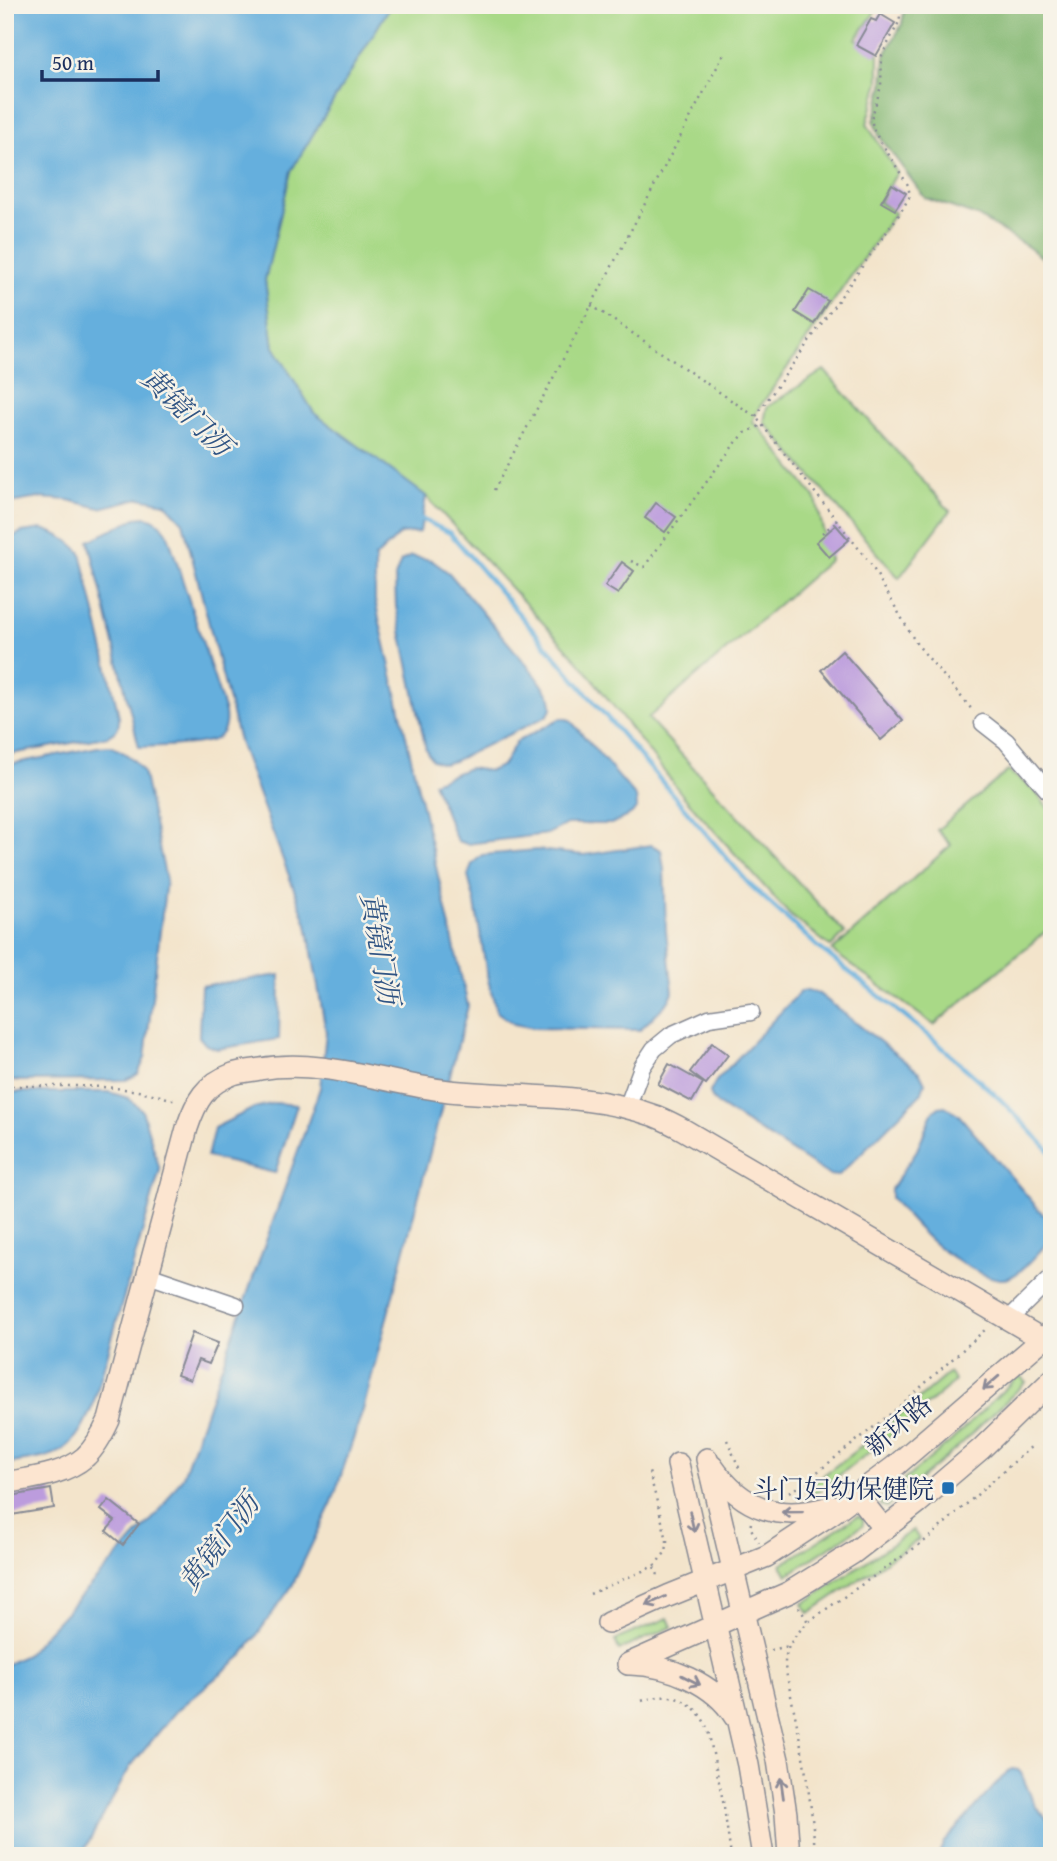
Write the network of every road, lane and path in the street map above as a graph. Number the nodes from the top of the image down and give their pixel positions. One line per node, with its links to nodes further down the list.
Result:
1 (902, 5): 4 (path)
2 (725, 52): 3 (path)
3 (592, 305): 4 (path); 6 (path)
4 (756, 417): 5 (path)
5 (762, 425): 7 (path); 9 (path)
6 (494, 490)
7 (838, 521): 8 (path); 10 (path)
8 (822, 533)
9 (631, 561)
10 (983, 723): 11 (street)
11 (1052, 795)
12 (751, 1012): 14 (street)
13 (5, 1086): 15 (path)
14 (627, 1108): 15 (street); 19 (street)
15 (194, 1109): 16 (street)
16 (148, 1275): 18 (street); 27 (street)
17 (1052, 1277): 19 (street)
18 (236, 1305)
19 (1005, 1317): 20 (street); 28 (path)
20 (1047, 1335): 29 (street, 新环路, one-way to 29)
21 (1052, 1380): 31 (street)
22 (727, 1440): 26 (path)
23 (1032, 1446): 40 (path)
24 (678, 1464): 35 (street, one-way to 35)
25 (648, 1468): 33 (path)
26 (740, 1471)
27 (5, 1482)
28 (779, 1494)
29 (857, 1495): 31 (street); 32 (street, 新环路); 34 (street, one-way to 34)
30 (750, 1527): 32 (path)
31 (884, 1529): 36 (street)
32 (767, 1556): 34 (street, 新环路)
33 (654, 1566): 37 (path); 38 (path)
34 (733, 1569): 35 (street, 新环路); 39 (street)
35 (705, 1580): 38 (street, 新环路); 42 (street)
36 (790, 1592): 39 (street); 40 (path)
37 (590, 1594)
38 (668, 1596): 41 (street, 新环路, one-way to 41)
39 (744, 1612): 42 (street); 47 (street, one-way to 39)
40 (808, 1622): 48 (path)
41 (608, 1623)
42 (716, 1625): 44 (street); 44 (street, one-way to 44)
43 (642, 1701): 45 (path)
44 (738, 1723): 46 (street)
45 (731, 1856)
46 (762, 1856)
47 (789, 1856)
48 (815, 1856)

